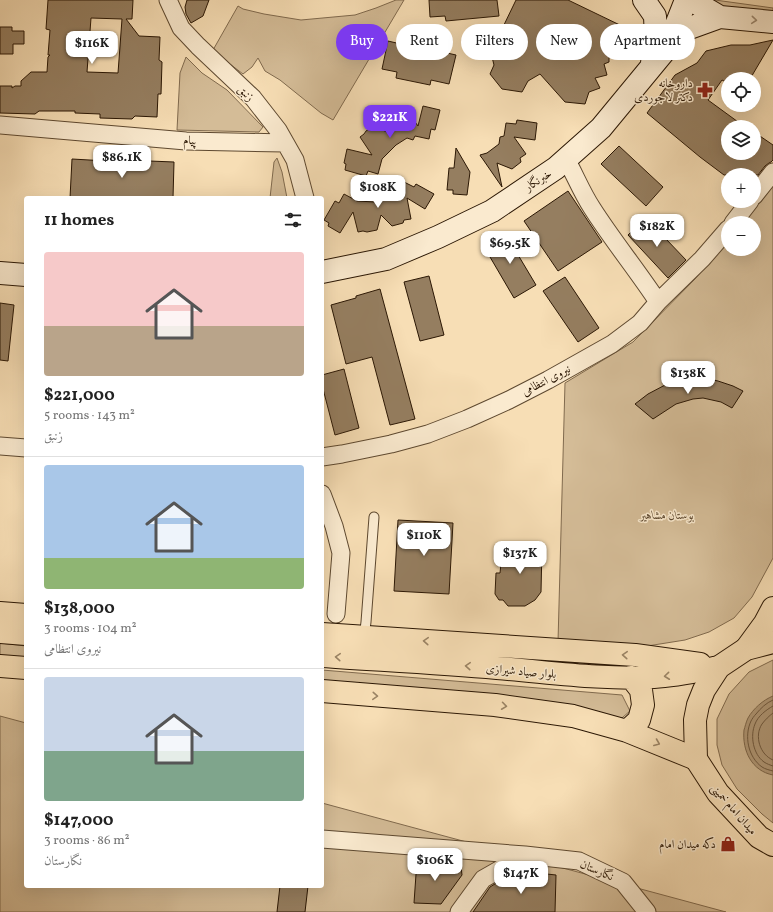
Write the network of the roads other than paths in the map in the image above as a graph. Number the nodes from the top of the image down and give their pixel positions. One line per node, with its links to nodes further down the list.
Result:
1 (168, 0): 12 (street, زنبق)
2 (644, 0): 10 (street)
3 (686, 0): 7 (street, خبرنگار)
4 (691, 0): 5 (street)
5 (720, 17): 6 (street, one-way to 6); 8 (street)
6 (773, 22)
7 (676, 24)
8 (695, 26)
9 (657, 60): 10 (street, خبرنگار)
10 (651, 68): 13 (street, خبرنگار)
11 (0, 125): 12 (street, پیام)
12 (285, 143): 16 (street, زنبق)
13 (566, 159): 20 (street, خبرنگار); 23 (street)
14 (773, 172): 15 (street)
15 (761, 187)
16 (304, 196)
17 (745, 208): 18 (street)
18 (738, 216)
19 (721, 237): 23 (street, نیروی انتظامی)
20 (324, 272)
21 (0, 273): 22 (street)
22 (24, 275)
23 (658, 302): 26 (street, نیروی انتظامی)
24 (0, 446): 25 (street)
25 (24, 448)
26 (324, 457)
27 (324, 499): 31 (street)
28 (374, 517): 35 (lane)
29 (773, 608): 37 (main road)
30 (24, 614): 32 (main road)
31 (336, 614)
32 (1, 616): 33 (main road)
33 (24, 633)
34 (324, 634): 35 (main road)
35 (364, 637): 40 (main road, one-way to 35)
36 (773, 642): 37 (main road)
37 (746, 649): 40 (main road)
38 (324, 656): 42 (main road, بلوار صیاد شیرازی, one-way to 38)
39 (0, 666): 41 (main road)
40 (720, 667): 42 (main road, بلوار صیاد شیرازی, one-way to 42); 45 (main road)
41 (24, 668)
42 (631, 677): 44 (main road)
43 (324, 691): 44 (main road, one-way to 44)
44 (627, 731): 45 (main road, one-way to 45)
45 (696, 759): 47 (main road, میدان امام خمینی)
46 (324, 838): 48 (street, نگارستان)
47 (766, 841): 49 (main road, میدان امام خمینی)
48 (525, 855): 50 (street); 51 (street, نگارستان)
49 (773, 857)
50 (459, 912)
51 (646, 912)

